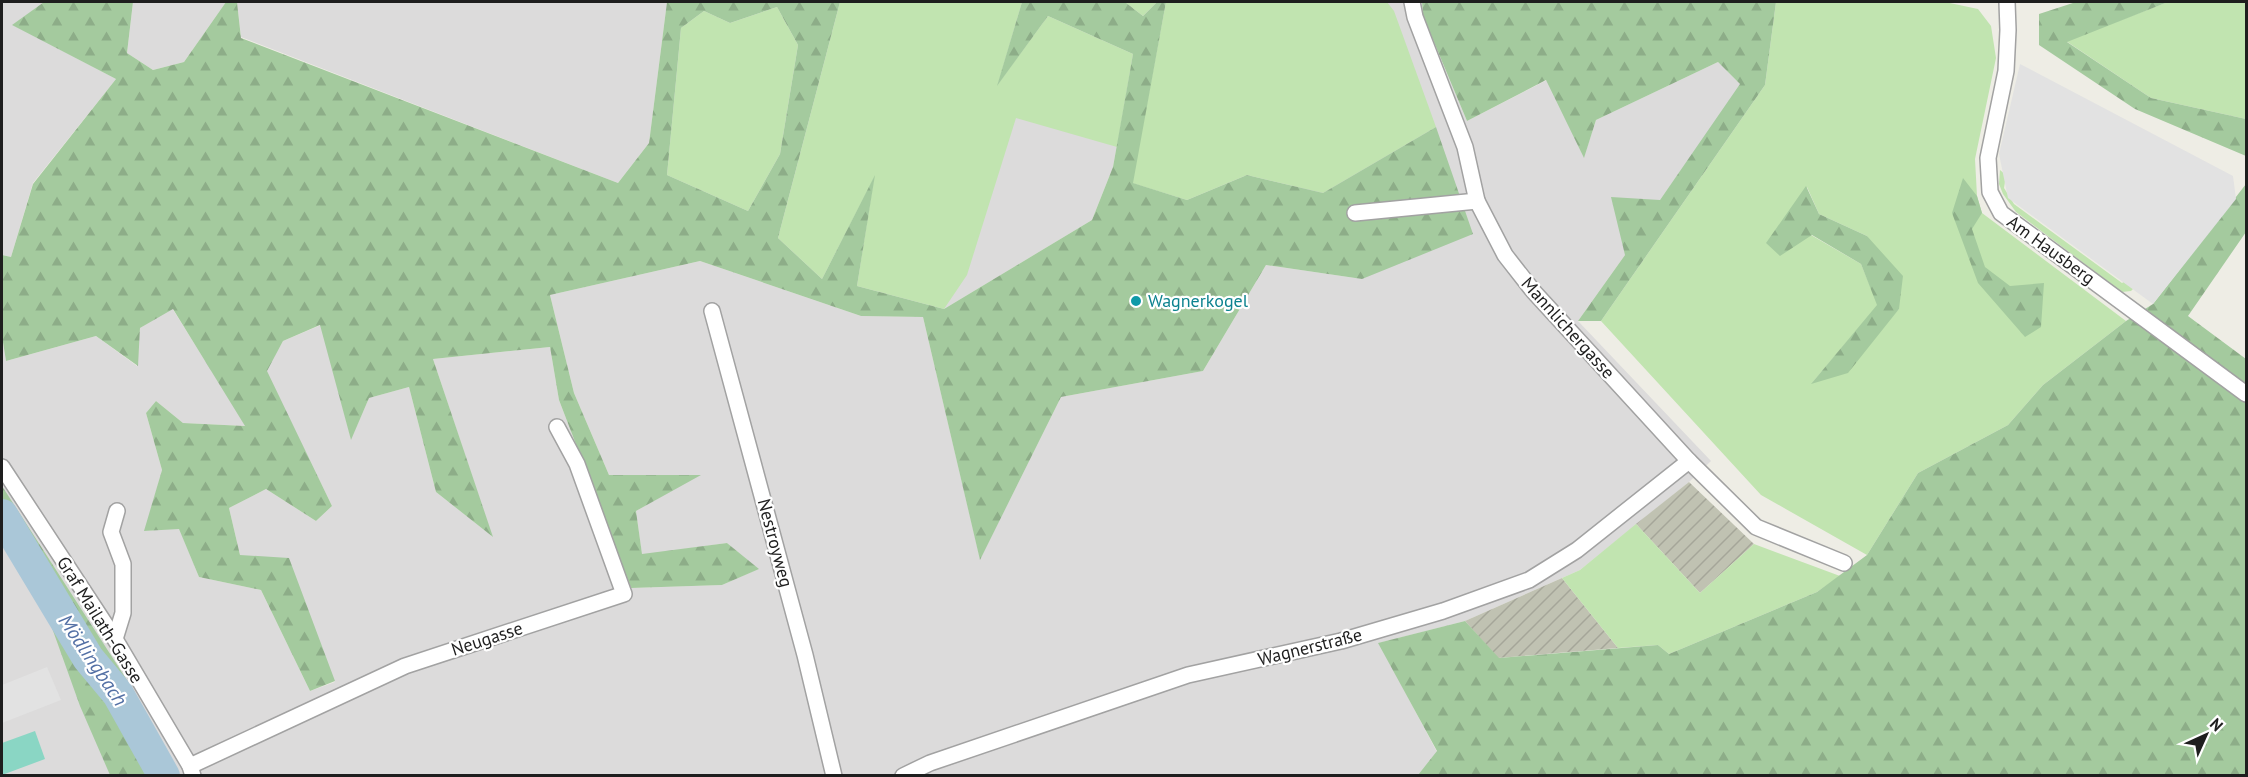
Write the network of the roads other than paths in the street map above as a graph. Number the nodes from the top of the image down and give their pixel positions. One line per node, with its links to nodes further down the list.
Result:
1 (1412, 2): 3 (street, Mannlichergasse)
2 (2007, 2): 6 (street, Am Hausberg)
3 (1477, 201): 4 (street); 8 (street, Mannlichergasse)
4 (1355, 213)
5 (712, 311): 14 (street, Nestroyweg)
6 (2247, 394)
7 (557, 427): 13 (street, Neugasse)
8 (1689, 461): 11 (street, Mannlichergasse); 15 (street, Wagnerstraße)
9 (2, 467): 12 (street, Graf Mailath-Gasse)
10 (117, 511): 12 (street)
11 (1844, 563)
12 (115, 639): 13 (street, Graf Mailath-Gasse)
13 (192, 771)
14 (834, 776)
15 (903, 776)

